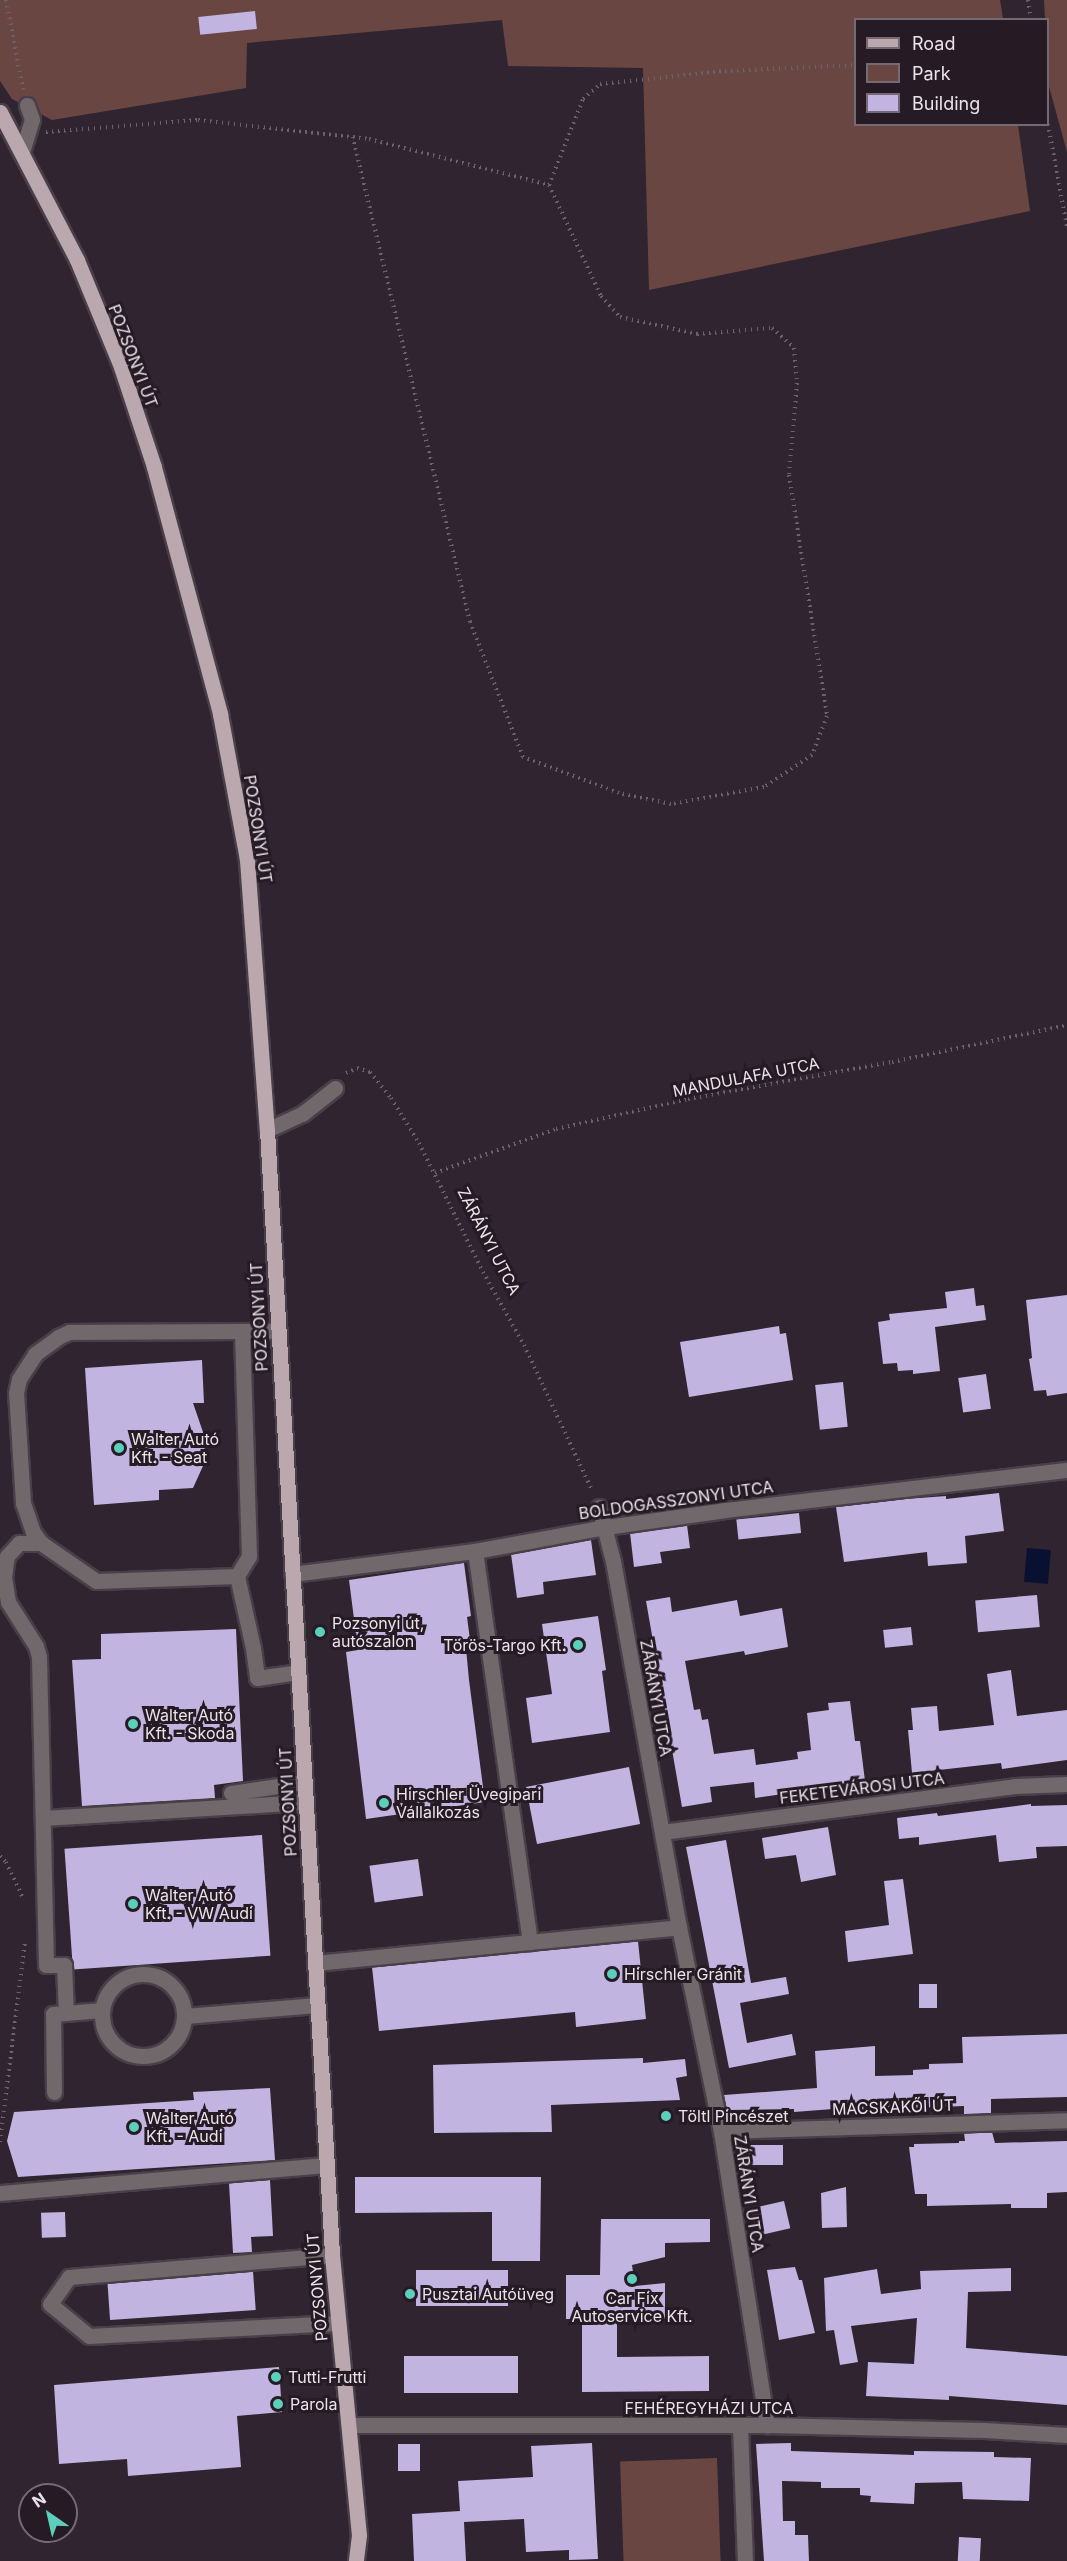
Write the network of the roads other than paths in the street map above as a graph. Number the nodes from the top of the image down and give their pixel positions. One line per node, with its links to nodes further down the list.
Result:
1 (27, 105): 3 (street)
2 (0, 112): 3 (main road, POZSONYI ÚT)
3 (22, 152): 5 (main road, POZSONYI ÚT)
4 (335, 1088): 5 (street)
5 (267, 1130): 6 (main road, POZSONYI ÚT)
6 (278, 1331): 7 (street); 13 (main road, POZSONYI ÚT)
7 (242, 1332): 11 (street); 14 (street)
8 (1067, 1470): 10 (street, BOLDOGASSZONYI UTCA)
9 (599, 1507): 10 (street, ZÁRÁNYI UTCA)
10 (606, 1527): 12 (street, BOLDOGASSZONYI UTCA); 21 (street, ZÁRÁNYI UTCA)
11 (41, 1543): 14 (street); 20 (street)
12 (475, 1551): 13 (street, BOLDOGASSZONYI UTCA); 23 (street)
13 (292, 1574): 15 (main road, POZSONYI ÚT)
14 (237, 1576): 15 (street)
15 (298, 1672): 16 (main road, POZSONYI ÚT)
16 (305, 1782): 18 (street); 19 (main road, POZSONYI ÚT)
17 (1067, 1784): 21 (street, FEKETEVÁROSI UTCA)
18 (231, 1793)
19 (306, 1802): 20 (street); 24 (main road, POZSONYI ÚT)
20 (43, 1818): 27 (street)
21 (662, 1832): 22 (street, ZÁRÁNYI UTCA)
22 (679, 1928): 23 (street); 31 (street, ZÁRÁNYI UTCA)
23 (530, 1942): 24 (street)
24 (315, 1964): 25 (main road, POZSONYI ÚT)
25 (317, 2005): 28 (street); 32 (main road, POZSONYI ÚT)
26 (102, 2010): 27 (street); 28 (street); 28 (street)
27 (66, 2013): 29 (street)
28 (184, 2016)
29 (54, 2092)
30 (1067, 2120): 31 (street, MACSKAKŐI ÚT)
31 (721, 2131): 37 (street, ZÁRÁNYI UTCA)
32 (327, 2165): 33 (street); 34 (main road, POZSONYI ÚT)
33 (0, 2193)
34 (332, 2255): 35 (main road, POZSONYI ÚT); 35 (street)
35 (337, 2322): 36 (main road, POZSONYI ÚT)
36 (350, 2425): 38 (street, FEHÉREGYHÁZI UTCA); 40 (main road, POZSONYI ÚT)
37 (767, 2425): 38 (street, FEHÉREGYHÁZI UTCA); 39 (street, FEHÉREGYHÁZI UTCA)
38 (740, 2426): 41 (street)
39 (1067, 2435)
40 (356, 2561)
41 (745, 2561)

